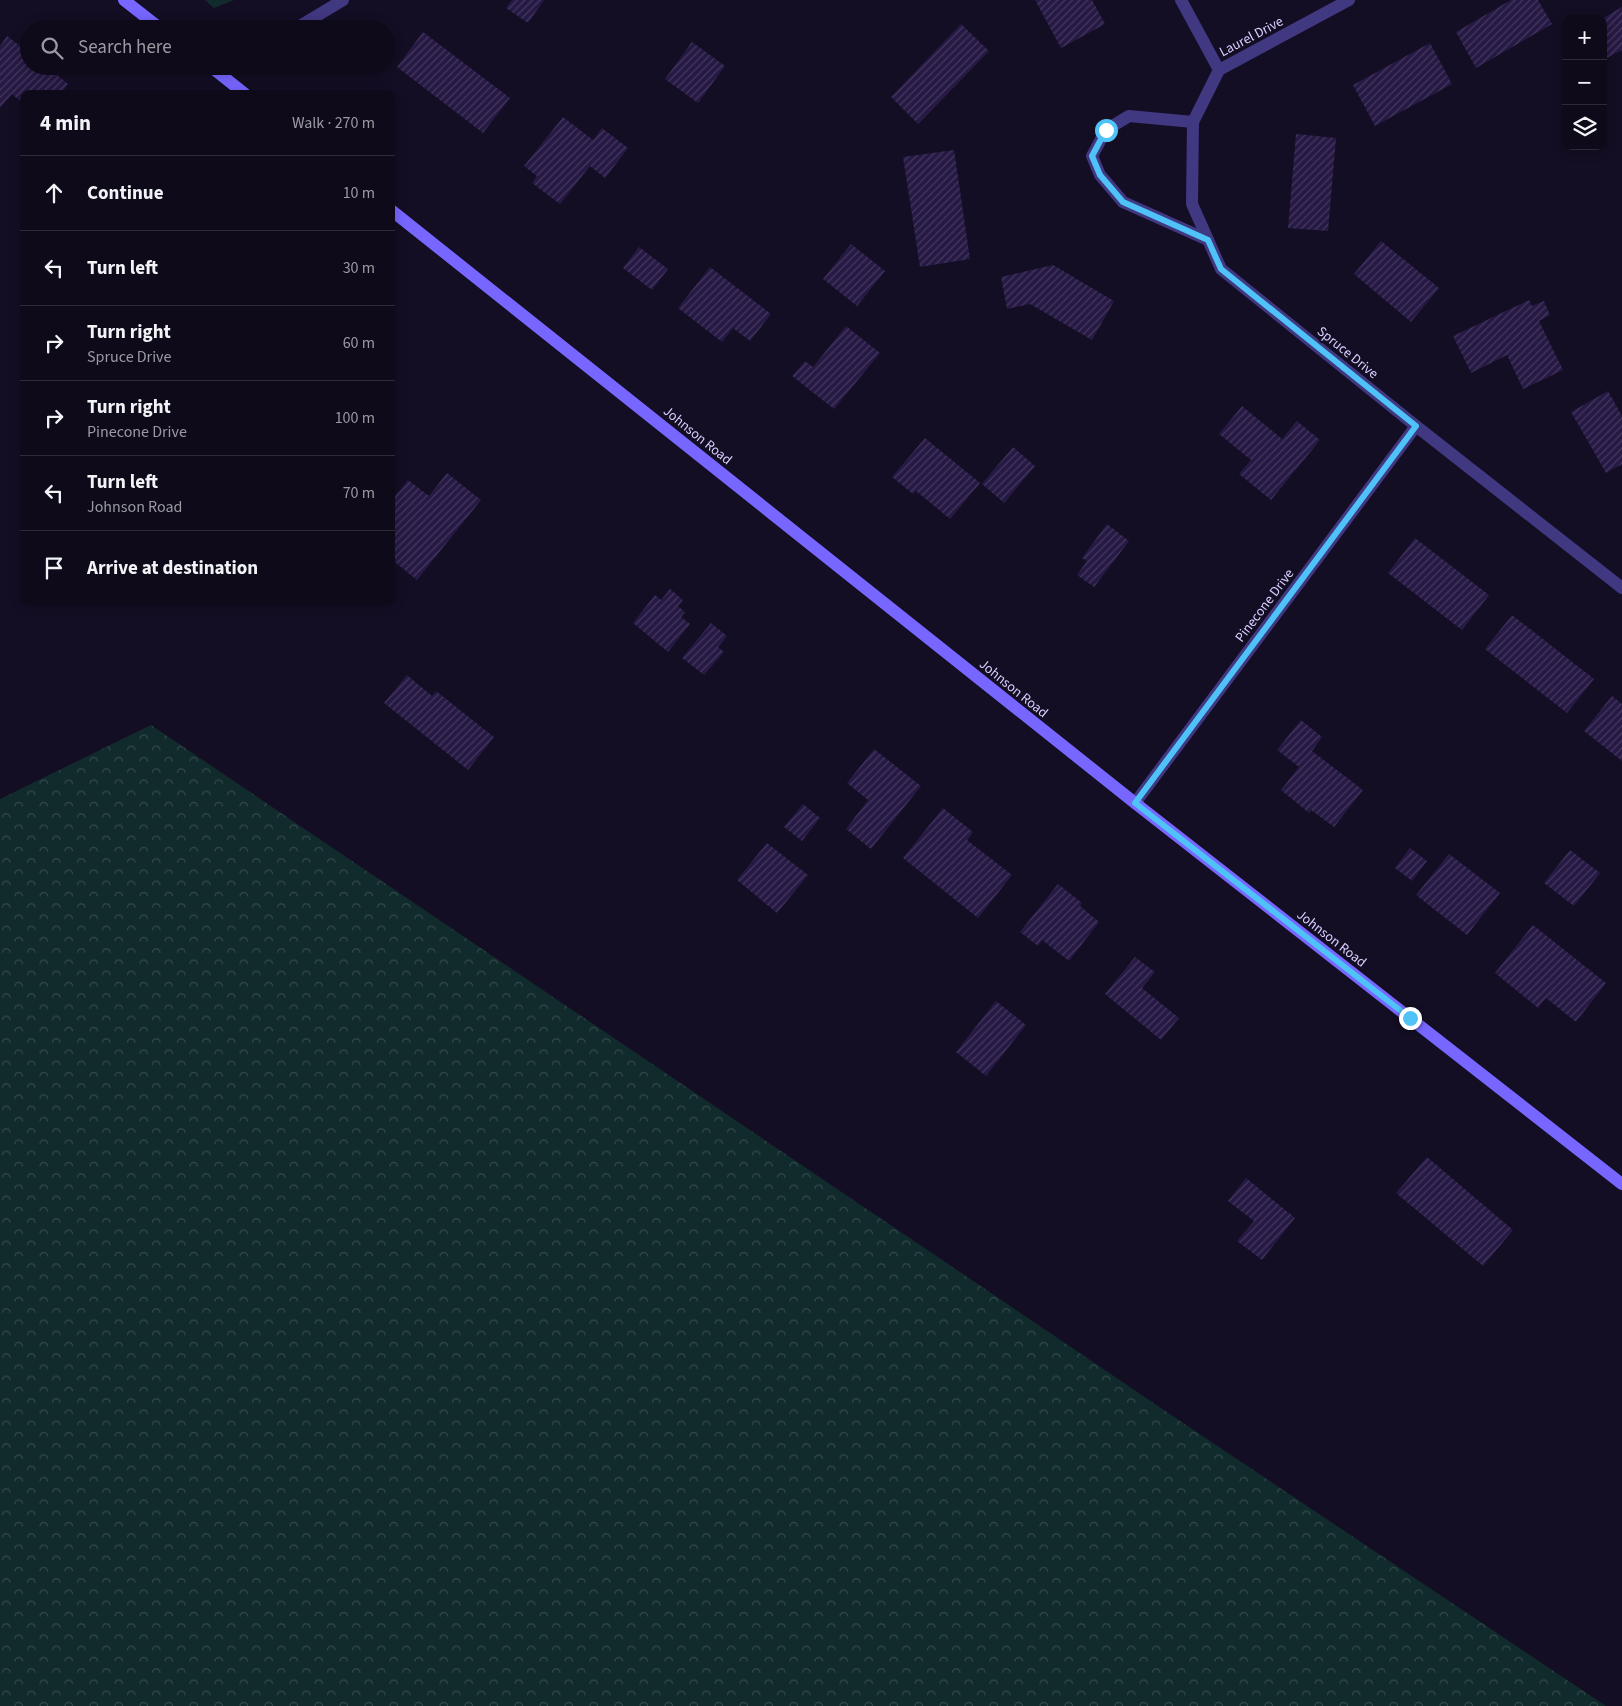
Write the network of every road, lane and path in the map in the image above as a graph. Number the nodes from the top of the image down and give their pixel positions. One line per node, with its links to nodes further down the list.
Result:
1 (124, 0): 5 (main road)
2 (344, 0): 6 (street)
3 (1181, 0): 7 (street)
4 (1349, 0): 7 (street, Laurel Drive)
5 (150, 20)
6 (310, 20)
7 (1219, 70): 10 (street, Spruce Drive)
8 (221, 75): 9 (main road)
9 (239, 90)
10 (1193, 122): 12 (street, Spruce Drive); 12 (street)
11 (395, 213): 15 (main road, Johnson Road)
12 (1208, 240): 13 (street, Spruce Drive)
13 (1416, 426): 14 (street, Spruce Drive); 15 (street, Pinecone Drive)
14 (1622, 588)
15 (1135, 803): 16 (main road, Johnson Road)
16 (1622, 1184)

